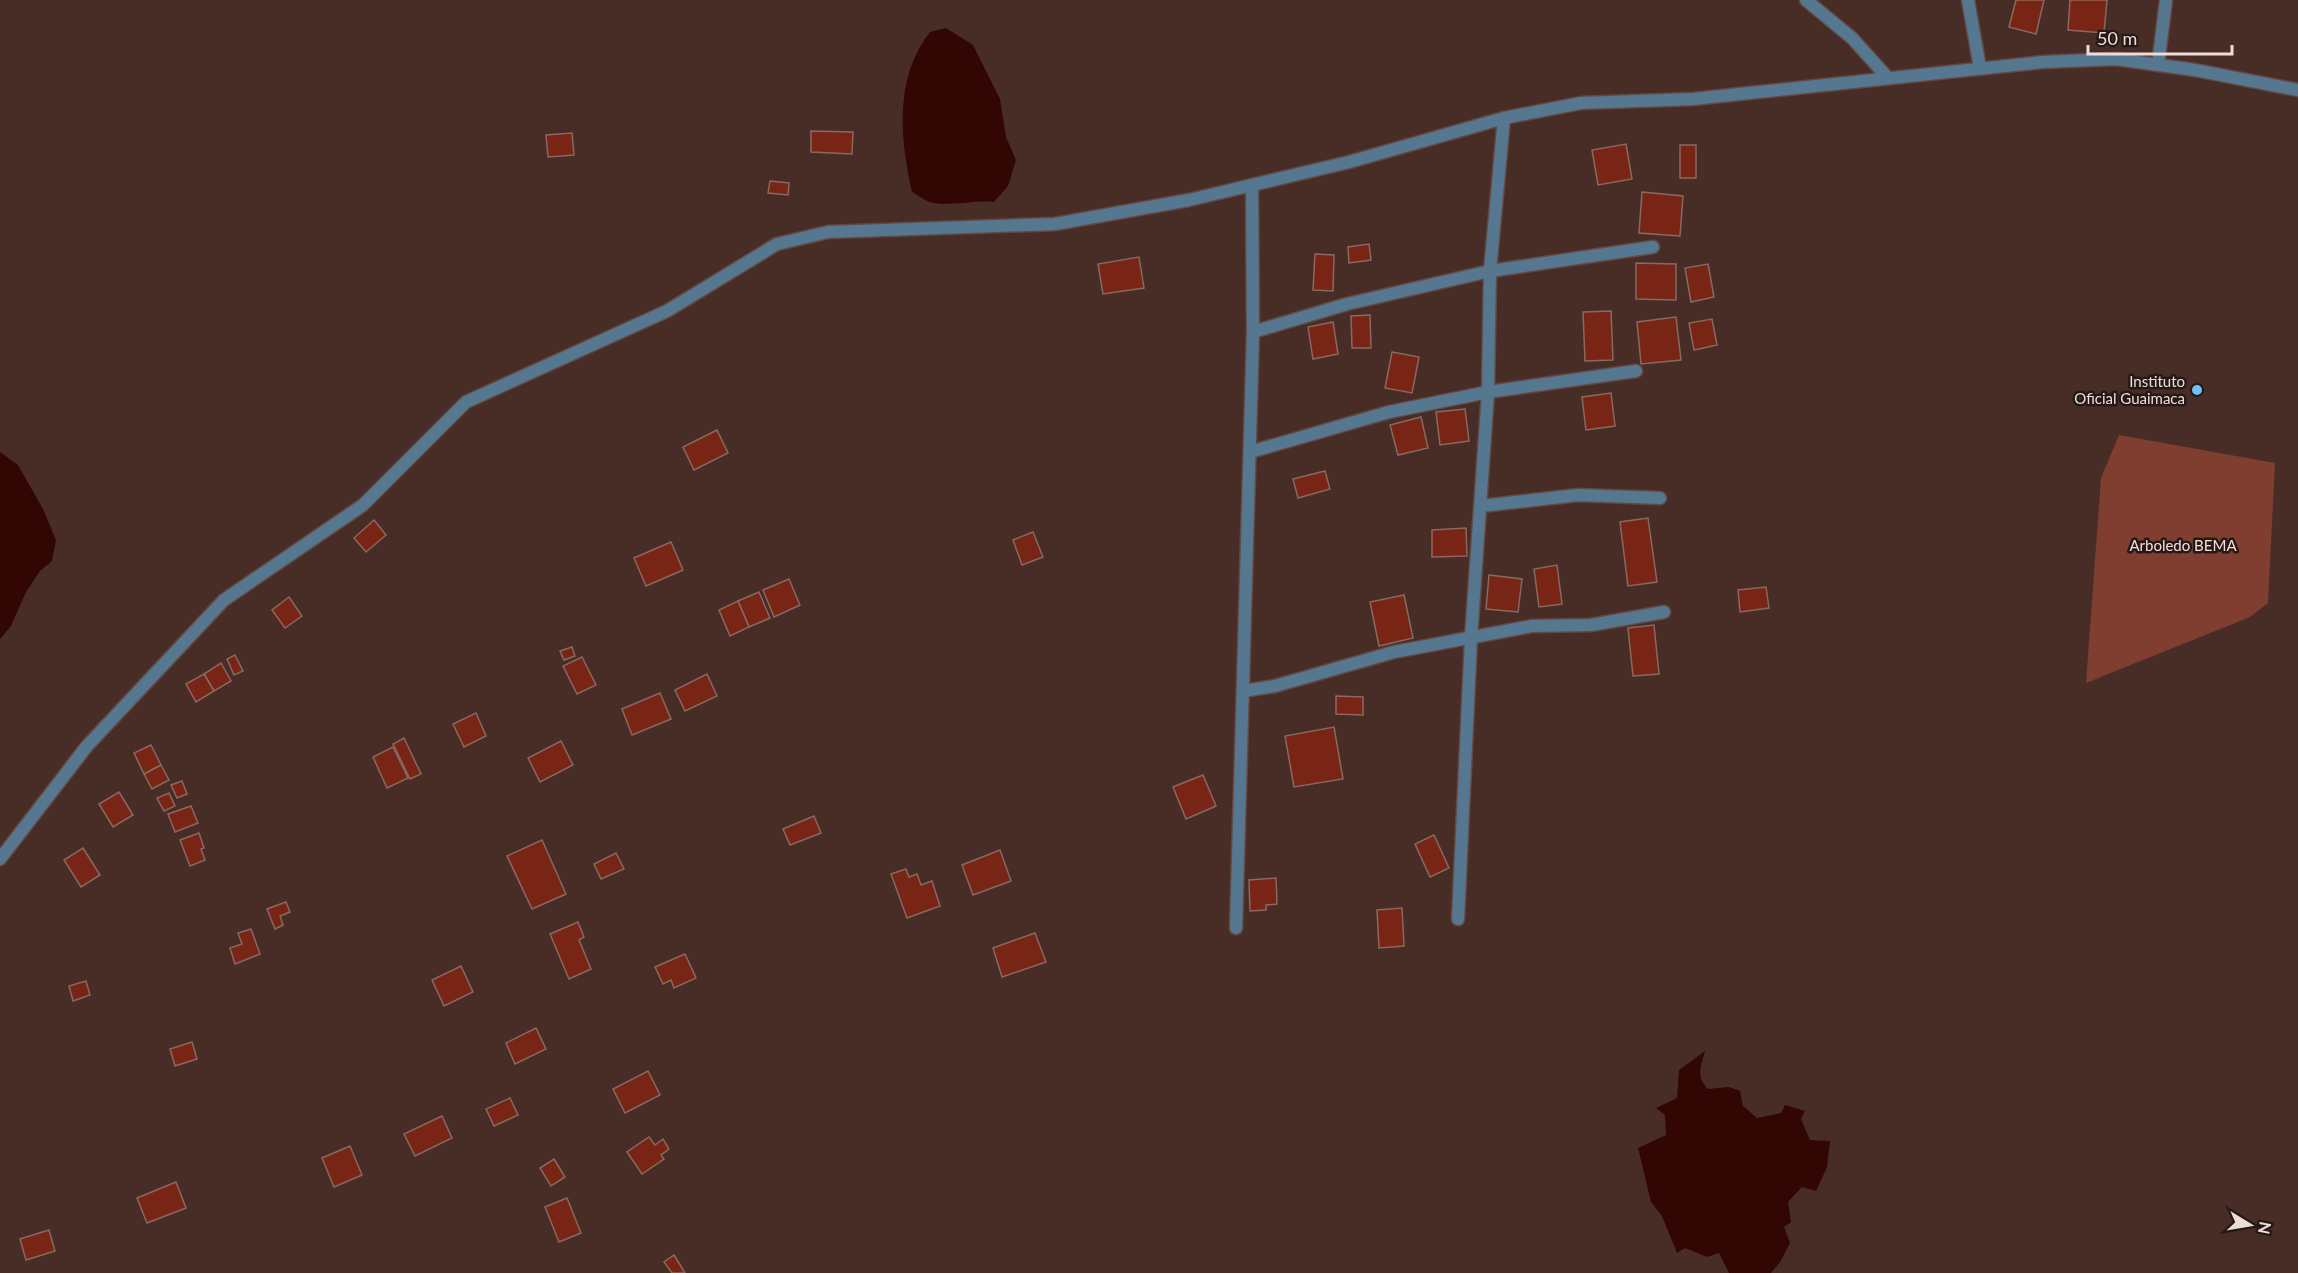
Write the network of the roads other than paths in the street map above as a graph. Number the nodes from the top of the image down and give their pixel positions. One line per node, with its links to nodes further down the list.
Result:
1 (1806, 0): 6 (street)
2 (1968, 0): 5 (street)
3 (2166, 0): 4 (street)
4 (2158, 65): 5 (street); 7 (street)
5 (1980, 68): 6 (street)
6 (1888, 78): 8 (street)
7 (2298, 90)
8 (1504, 118): 9 (street); 11 (street)
9 (1252, 185): 12 (street); 21 (street)
10 (1653, 247): 11 (street)
11 (1490, 271): 12 (street); 14 (street)
12 (1253, 332): 15 (street)
13 (1636, 371): 14 (street)
14 (1488, 392): 15 (street); 17 (street)
15 (1250, 452): 20 (street)
16 (1660, 498): 17 (street)
17 (1481, 506): 19 (street)
18 (1664, 612): 19 (street)
19 (1471, 638): 20 (street); 22 (street)
20 (1243, 691): 23 (street)
21 (0, 859)
22 (1458, 919)
23 (1236, 928)

